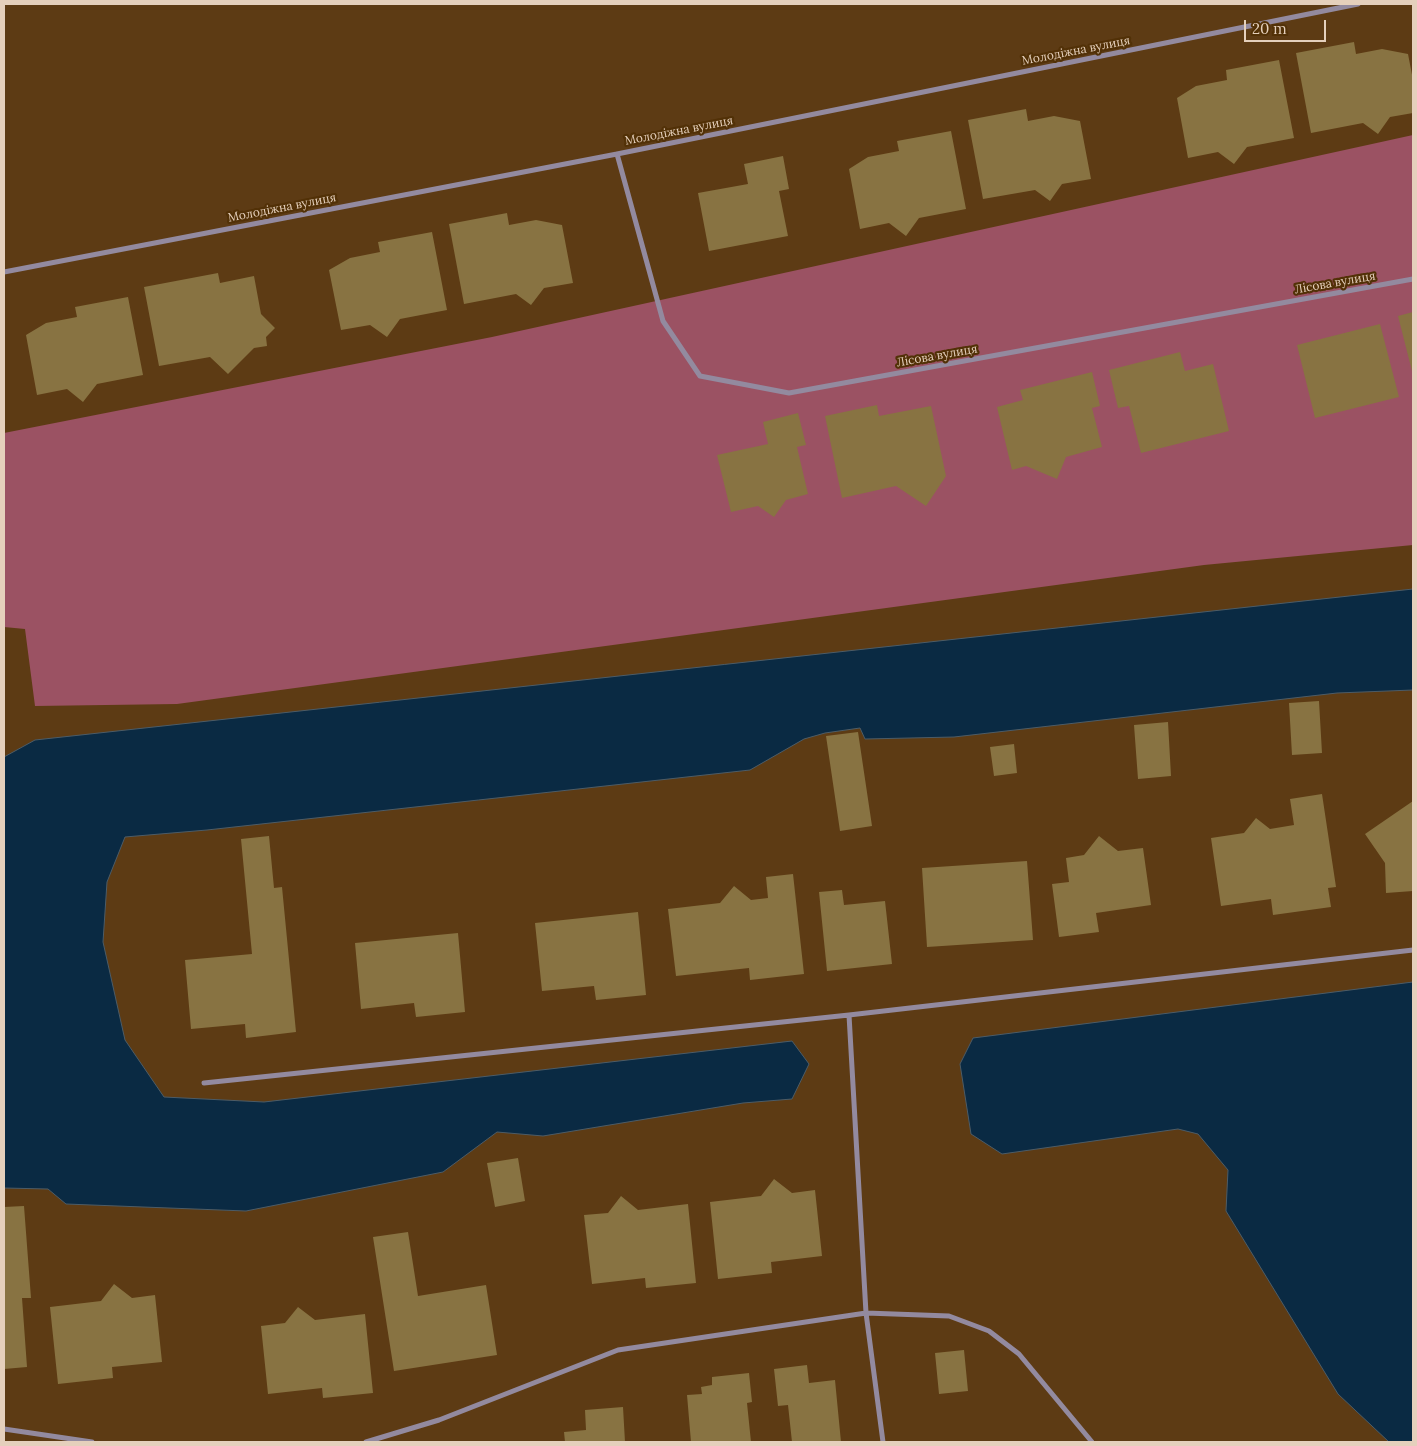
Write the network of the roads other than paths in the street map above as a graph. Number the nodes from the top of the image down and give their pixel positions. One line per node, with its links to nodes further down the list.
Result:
1 (1358, 4): 2 (street, Молодіжна вулиця)
2 (617, 154): 3 (street, Молодіжна вулиця); 4 (street, Лісова вулиця)
3 (4, 272)
4 (1413, 279)
5 (1413, 950): 6 (street)
6 (849, 1015): 7 (street); 8 (street)
7 (204, 1083)
8 (866, 1313): 11 (street); 12 (street); 13 (street)
9 (4, 1429): 10 (street)
10 (92, 1442)
11 (366, 1442)
12 (883, 1442)
13 (1092, 1442)

